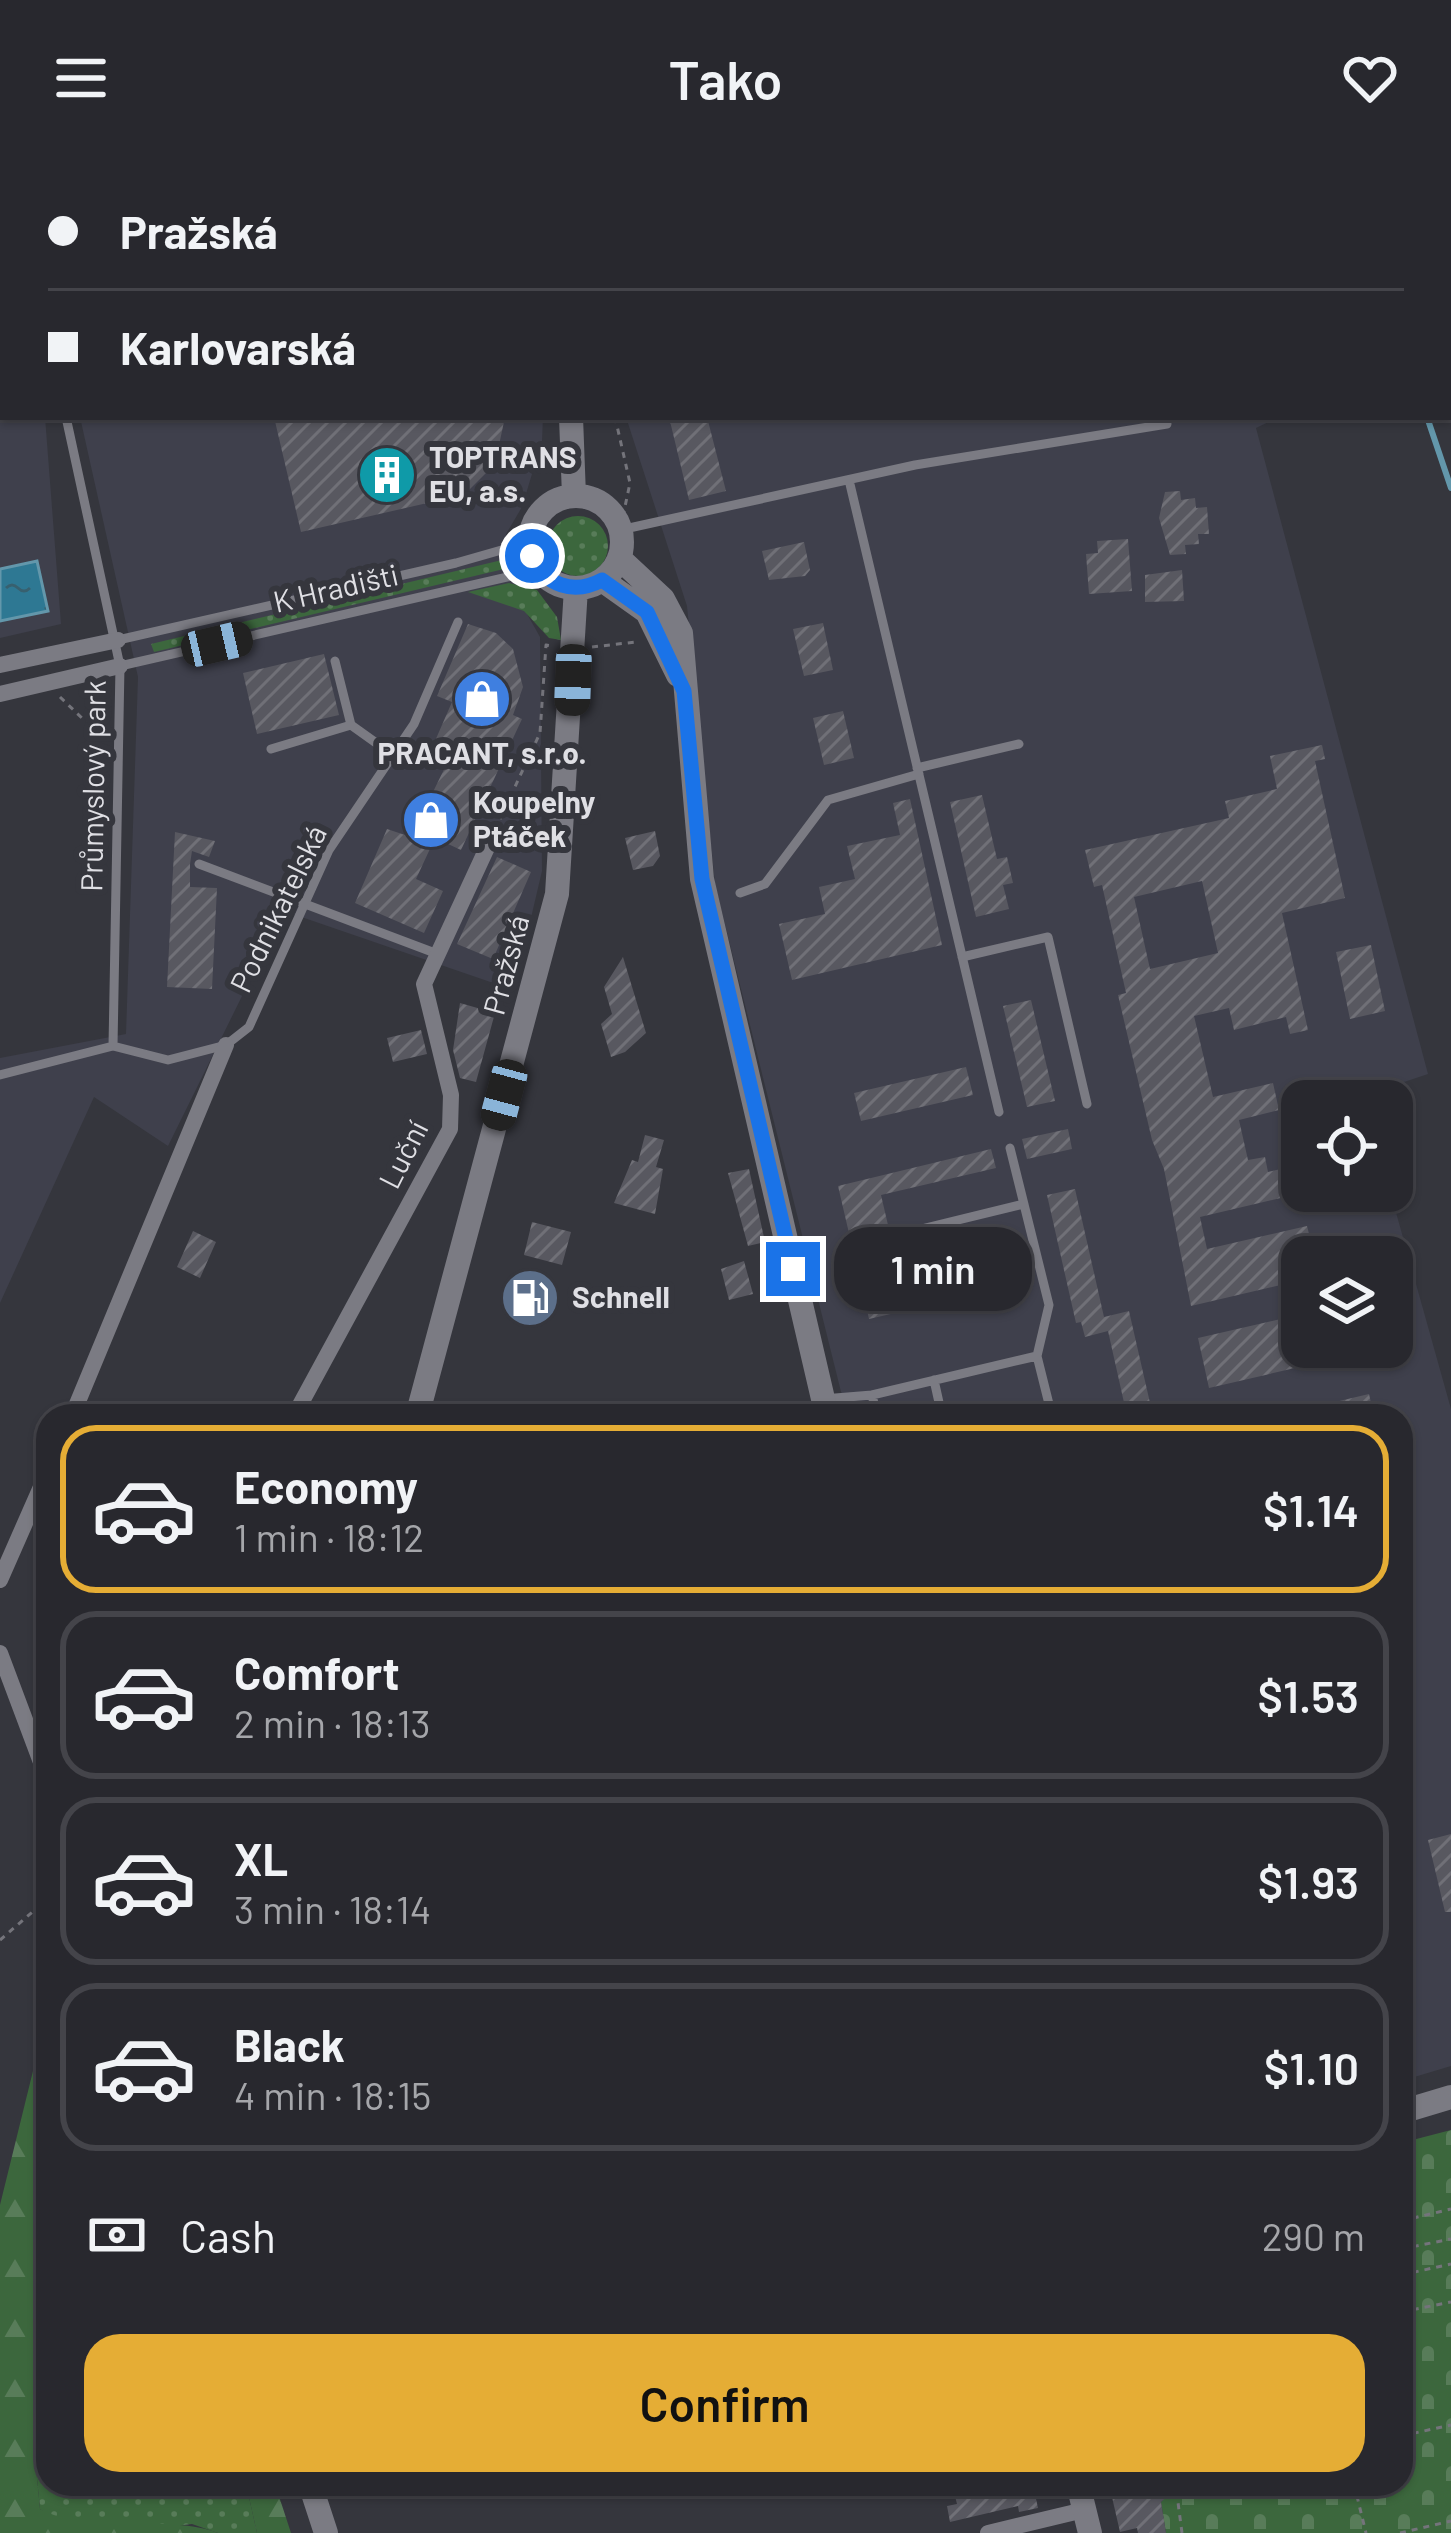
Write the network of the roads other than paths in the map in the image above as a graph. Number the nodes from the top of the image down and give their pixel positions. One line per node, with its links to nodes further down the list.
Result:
1 (67, 420): 13 (lane, Průmyslový park)
2 (572, 420): 5 (main road)
3 (1167, 424): 4 (lane)
4 (849, 481): 6 (lane); 23 (lane)
5 (574, 496): 6 (main road); 7 (main road)
6 (620, 530): 8 (main road)
7 (530, 535): 9 (main road); 13 (lane, K Hradišti)
8 (619, 557): 10 (main road); 18 (main road)
9 (543, 575): 11 (main road); 16 (lane, K Hradišti)
10 (602, 580): 11 (main road); 18 (main road)
11 (576, 588): 43 (main road, Pražská)
12 (458, 622): 22 (lane, Podnikatelská)
13 (118, 640): 15 (street, K Hradišti); 16 (lane, Průmyslový park)
14 (335, 661): 19 (lane)
15 (0, 665)
16 (120, 666): 17 (street, K Hradišti); 31 (lane, Průmyslový park)
17 (0, 694)
18 (687, 706): 44 (main road)
19 (351, 724): 21 (lane); 22 (lane)
20 (1019, 744): 23 (lane)
21 (271, 748)
22 (393, 754): 27 (lane, Podnikatelská)
23 (918, 771): 26 (lane); 29 (lane)
24 (492, 836): 28 (street, Luční)
25 (199, 864): 27 (lane)
26 (740, 892)
27 (306, 902): 28 (lane); 30 (lane, Podnikatelská)
28 (435, 953): 42 (street, Luční)
29 (962, 958): 33 (lane); 34 (lane)
30 (226, 1045): 31 (lane); 41 (street)
31 (113, 1046): 32 (lane)
32 (0, 1075)
33 (1087, 1103)
34 (999, 1112)
35 (1010, 1148): 36 (lane)
36 (1024, 1204): 37 (lane); 38 (lane)
37 (913, 1231)
38 (1037, 1355): 39 (lane); 48 (lane)
39 (934, 1380): 40 (lane); 47 (lane)
40 (872, 1395): 45 (lane); 46 (lane)
41 (77, 1404)
42 (301, 1404)
43 (421, 1404)
44 (824, 1404)
45 (839, 1404)
46 (874, 1404)
47 (939, 1404)
48 (1049, 1404)
49 (36, 1498): 50 (street)
50 (0, 1580)
51 (0, 1653): 52 (street)
52 (36, 1749)
53 (1451, 2097): 54 (main road)
54 (1413, 2108)
55 (314, 2496): 57 (main road)
56 (1087, 2521): 58 (street)
57 (326, 2533)
58 (988, 2533)

